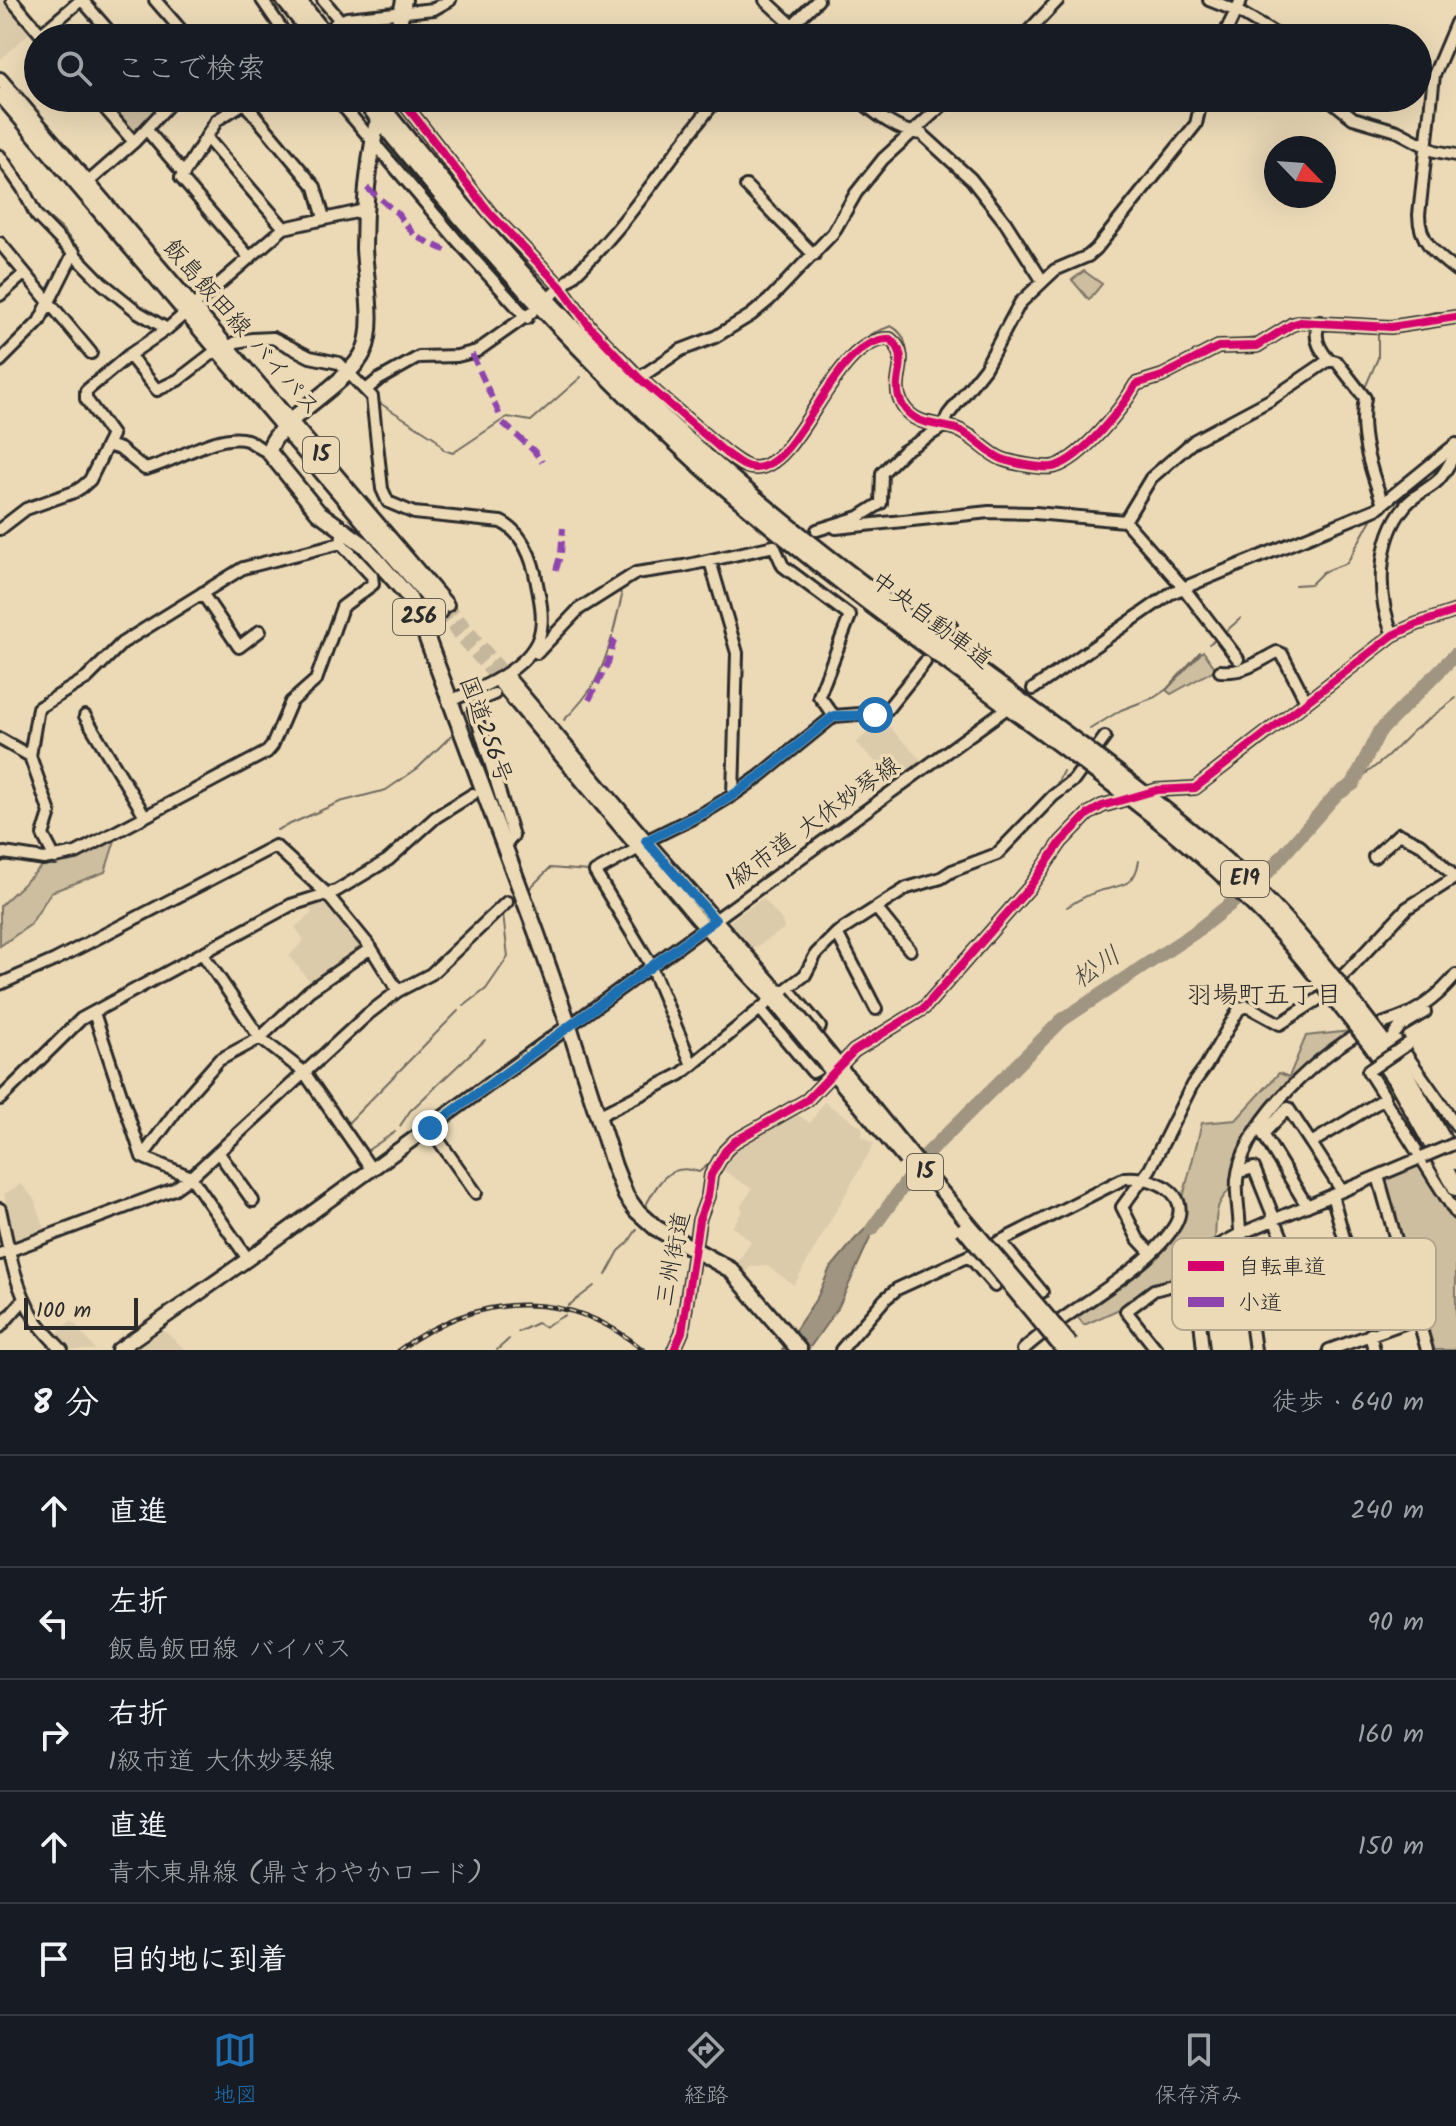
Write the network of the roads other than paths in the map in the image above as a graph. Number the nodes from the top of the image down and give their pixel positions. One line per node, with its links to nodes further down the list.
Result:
1 (12, 0): 17 (street)
2 (82, 0): 18 (street); 19 (street)
3 (155, 0): 20 (street)
4 (262, 0): 21 (street)
5 (284, 0): 22 (highway)
6 (298, 0): 23 (highway)
7 (323, 0): 15 (street)
8 (450, 0): 14 (street)
9 (765, 0): 24 (street)
10 (818, 0): 24 (street)
11 (1058, 0): 25 (street)
12 (1209, 0): 13 (street)
13 (1239, 5): 26 (street); 27 (street)
14 (403, 6): 15 (street)
15 (338, 23)
16 (1456, 23): 29 (street)
17 (33, 24)
18 (56, 24)
19 (103, 24)
20 (176, 24)
21 (278, 24)
22 (304, 24)
23 (317, 24)
24 (793, 24)
25 (1035, 24)
26 (1230, 24)
27 (1264, 24)
28 (0, 79): 30 (main road, 飯島飯田線 バイパス / 15)
29 (1432, 90)
30 (5, 100): 55 (main road, 飯島飯田線 バイパス / 15)
31 (108, 112): 49 (street)
32 (161, 112): 46 (street)
33 (230, 112): 48 (street)
34 (252, 112): 58 (street)
35 (348, 112): 50 (street)
36 (373, 112): 112 (highway, 中央自動車道 / E19)
37 (387, 112): 112 (highway, 中央自動車道 / E19)
38 (411, 112): 67 (street)
39 (707, 112): 67 (street)
40 (874, 112): 47 (street)
41 (935, 112): 47 (street)
42 (1199, 112): 66 (street)
43 (1346, 112): 51 (street)
44 (1429, 112): 51 (street)
45 (376, 126): 50 (highway)
46 (146, 129): 49 (street); 54 (street)
47 (913, 133): 62 (street); 66 (street)
48 (206, 137): 54 (street); 59 (street)
49 (134, 142): 55 (street)
50 (373, 143): 57 (highway); 82 (street)
51 (1425, 144): 52 (street); 64 (street)
52 (1456, 155)
53 (0, 156): 61 (street)
54 (184, 174): 63 (street)
55 (84, 186): 70 (main road, 飯島飯田線 バイパス / 15)
56 (746, 186): 62 (street)
57 (365, 210): 58 (street); 80 (highway)
58 (324, 218): 59 (street)
59 (284, 228): 63 (street)
60 (0, 243): 65 (street)
61 (74, 252): 69 (street); 73 (street)
62 (814, 255): 81 (street)
63 (249, 257): 70 (street)
64 (1456, 270)
65 (24, 274): 68 (street); 69 (street)
66 (1042, 280): 84 (street)
67 (557, 290): 81 (street)
68 (0, 295)
69 (49, 301): 75 (street); 79 (street)
70 (189, 310): 73 (street); 74 (main road, 飯島飯田線 バイパス / 15); 83 (main road, 飯島飯田線 バイパス / 15)
71 (1456, 317): 72 (street)
72 (1320, 322): 78 (street); 84 (street)
73 (167, 329): 77 (street)
74 (229, 347): 80 (street); 83 (main road, 飯島飯田線 バイパス / 15)
75 (91, 353)
76 (213, 353): 77 (street)
77 (129, 355): 86 (street)
78 (1329, 360): 89 (street); 90 (street)
79 (0, 361)
80 (349, 372): 82 (street); 83 (highway)
81 (639, 378): 84 (street)
82 (366, 390): 105 (street)
83 (288, 425): 87 (highway); 96 (main road, 飯島飯田線 バイパス / 15)
84 (943, 427): 90 (street)
85 (1456, 444): 89 (street)
86 (107, 445): 87 (street); 91 (street)
87 (269, 452): 92 (highway, 国道256号 / 256)
88 (1456, 453): 99 (street)
89 (1383, 504): 94 (street)
90 (1125, 521): 94 (street)
91 (0, 529)
92 (342, 536): 95 (street); 105 (highway, 国道256号 / 256); 116 (street)
93 (710, 561): 103 (street); 109 (street); 115 (street)
94 (1183, 587): 100 (street); 104 (street)
95 (202, 593): 98 (street); 113 (street)
96 (443, 609)
97 (1456, 611): 99 (street)
98 (260, 631)
99 (1393, 635): 106 (street)
100 (1238, 659)
101 (925, 662): 109 (street)
102 (1220, 671): 106 (street)
103 (505, 682): 117 (main road, 15); 118 (street)
104 (1033, 689)
105 (451, 700): 118 (highway, 国道256号 / 256)
106 (1306, 701): 145 (street)
107 (1003, 711): 126 (street, 1級市道 大休妙琴線)
108 (85, 716): 116 (street)
109 (834, 716): 115 (street)
110 (1105, 737): 125 (street)
111 (0, 739): 113 (street)
112 (1078, 751): 143 (highway, 中央自動車道 / E19, bridge)
113 (30, 756): 121 (street)
114 (473, 794): 123 (street)
115 (733, 795): 117 (street)
116 (145, 816): 121 (street)
117 (642, 844): 126 (main road, 15); 131 (street)
118 (504, 845): 140 (highway, 国道256号 / 256)
119 (0, 855): 121 (street)
120 (1374, 857): 122 (street)
121 (55, 858)
122 (1456, 878): 163 (street)
123 (326, 893): 128 (street); 130 (street); 134 (street)
124 (507, 902): 135 (street)
125 (876, 908): 127 (street); 129 (street)
126 (710, 924): 131 (street, 1級市道 大休妙琴線); 136 (main road, 15)
127 (837, 933): 136 (street); 138 (street)
128 (371, 948): 135 (street); 142 (street)
129 (910, 950)
130 (202, 953): 139 (street); 142 (street)
131 (651, 966): 140 (street, 1級市道 大休妙琴線); 146 (street)
132 (1456, 975): 160 (street)
133 (1456, 983): 151 (street)
134 (0, 984)
135 (398, 991): 147 (street)
136 (779, 997): 137 (street); 141 (street); 194 (main road, 15, bridge)
137 (760, 1009): 145 (street); 146 (street)
138 (876, 1009)
139 (94, 1013): 148 (street); 156 (street)
140 (569, 1026): 150 (highway, 国道256号 / 256); 152 (main road)
141 (820, 1027)
142 (260, 1038): 147 (street); 156 (street)
143 (1377, 1043): 158 (highway, 中央自動車道 / E19); 164 (highway, 中央自動車道 / E19)
144 (1409, 1043): 149 (street, bridge)
145 (846, 1058): 179 (street, 三州街道)
146 (692, 1065): 150 (street)
147 (304, 1072): 155 (street); 159 (street)
148 (0, 1099)
149 (1384, 1099): 153 (street); 157 (street)
150 (598, 1116): 179 (highway, 国道256号 / 256)
151 (1456, 1125)
152 (430, 1128): 159 (main road); 165 (street)
153 (1311, 1143): 166 (street); 168 (street)
154 (1456, 1143): 157 (street, bridge)
155 (218, 1152): 162 (street); 167 (street)
156 (142, 1157): 162 (street)
157 (1422, 1158): 161 (street); 170 (street)
158 (1456, 1162)
159 (372, 1170): 183 (main road)
160 (1239, 1172): 171 (street); 172 (street)
161 (1378, 1176): 166 (street); 177 (street)
162 (191, 1177): 180 (street); 183 (street)
163 (1143, 1177): 178 (street); 181 (street); 181 (street)
164 (1456, 1188)
165 (476, 1193)
166 (1337, 1193): 168 (street); 176 (street)
167 (253, 1201)
168 (1307, 1206): 171 (street)
169 (0, 1209): 180 (street)
170 (1456, 1213)
171 (1275, 1219): 172 (street); 175 (street)
172 (1240, 1234): 173 (street); 174 (street)
173 (1233, 1238)
174 (1241, 1238)
175 (1283, 1238)
176 (1347, 1238)
177 (1395, 1238)
178 (1000, 1241): 182 (street); 186 (street)
179 (694, 1249): 197 (street, 三州街道); 198 (highway, 国道256号 / 256)
180 (4, 1251): 195 (street)
181 (1151, 1253): 200 (street)
182 (969, 1256): 185 (street); 199 (street)
183 (248, 1259): 196 (main road)
184 (1172, 1285): 201 (street)
185 (995, 1286)
186 (1042, 1292)
187 (21, 1303): 188 (street)
188 (0, 1327)
189 (1201, 1330): 202 (street)
190 (1252, 1330): 203 (street)
191 (1382, 1330): 193 (street)
192 (1421, 1330): 206 (street)
193 (1370, 1334): 204 (street); 205 (street)
194 (1070, 1348)
195 (62, 1350)
196 (118, 1350)
197 (674, 1350)
198 (799, 1350)
199 (841, 1350)
200 (1023, 1350)
201 (1157, 1350)
202 (1203, 1350)
203 (1255, 1350)
204 (1329, 1350)
205 (1374, 1350)
206 (1427, 1350)

